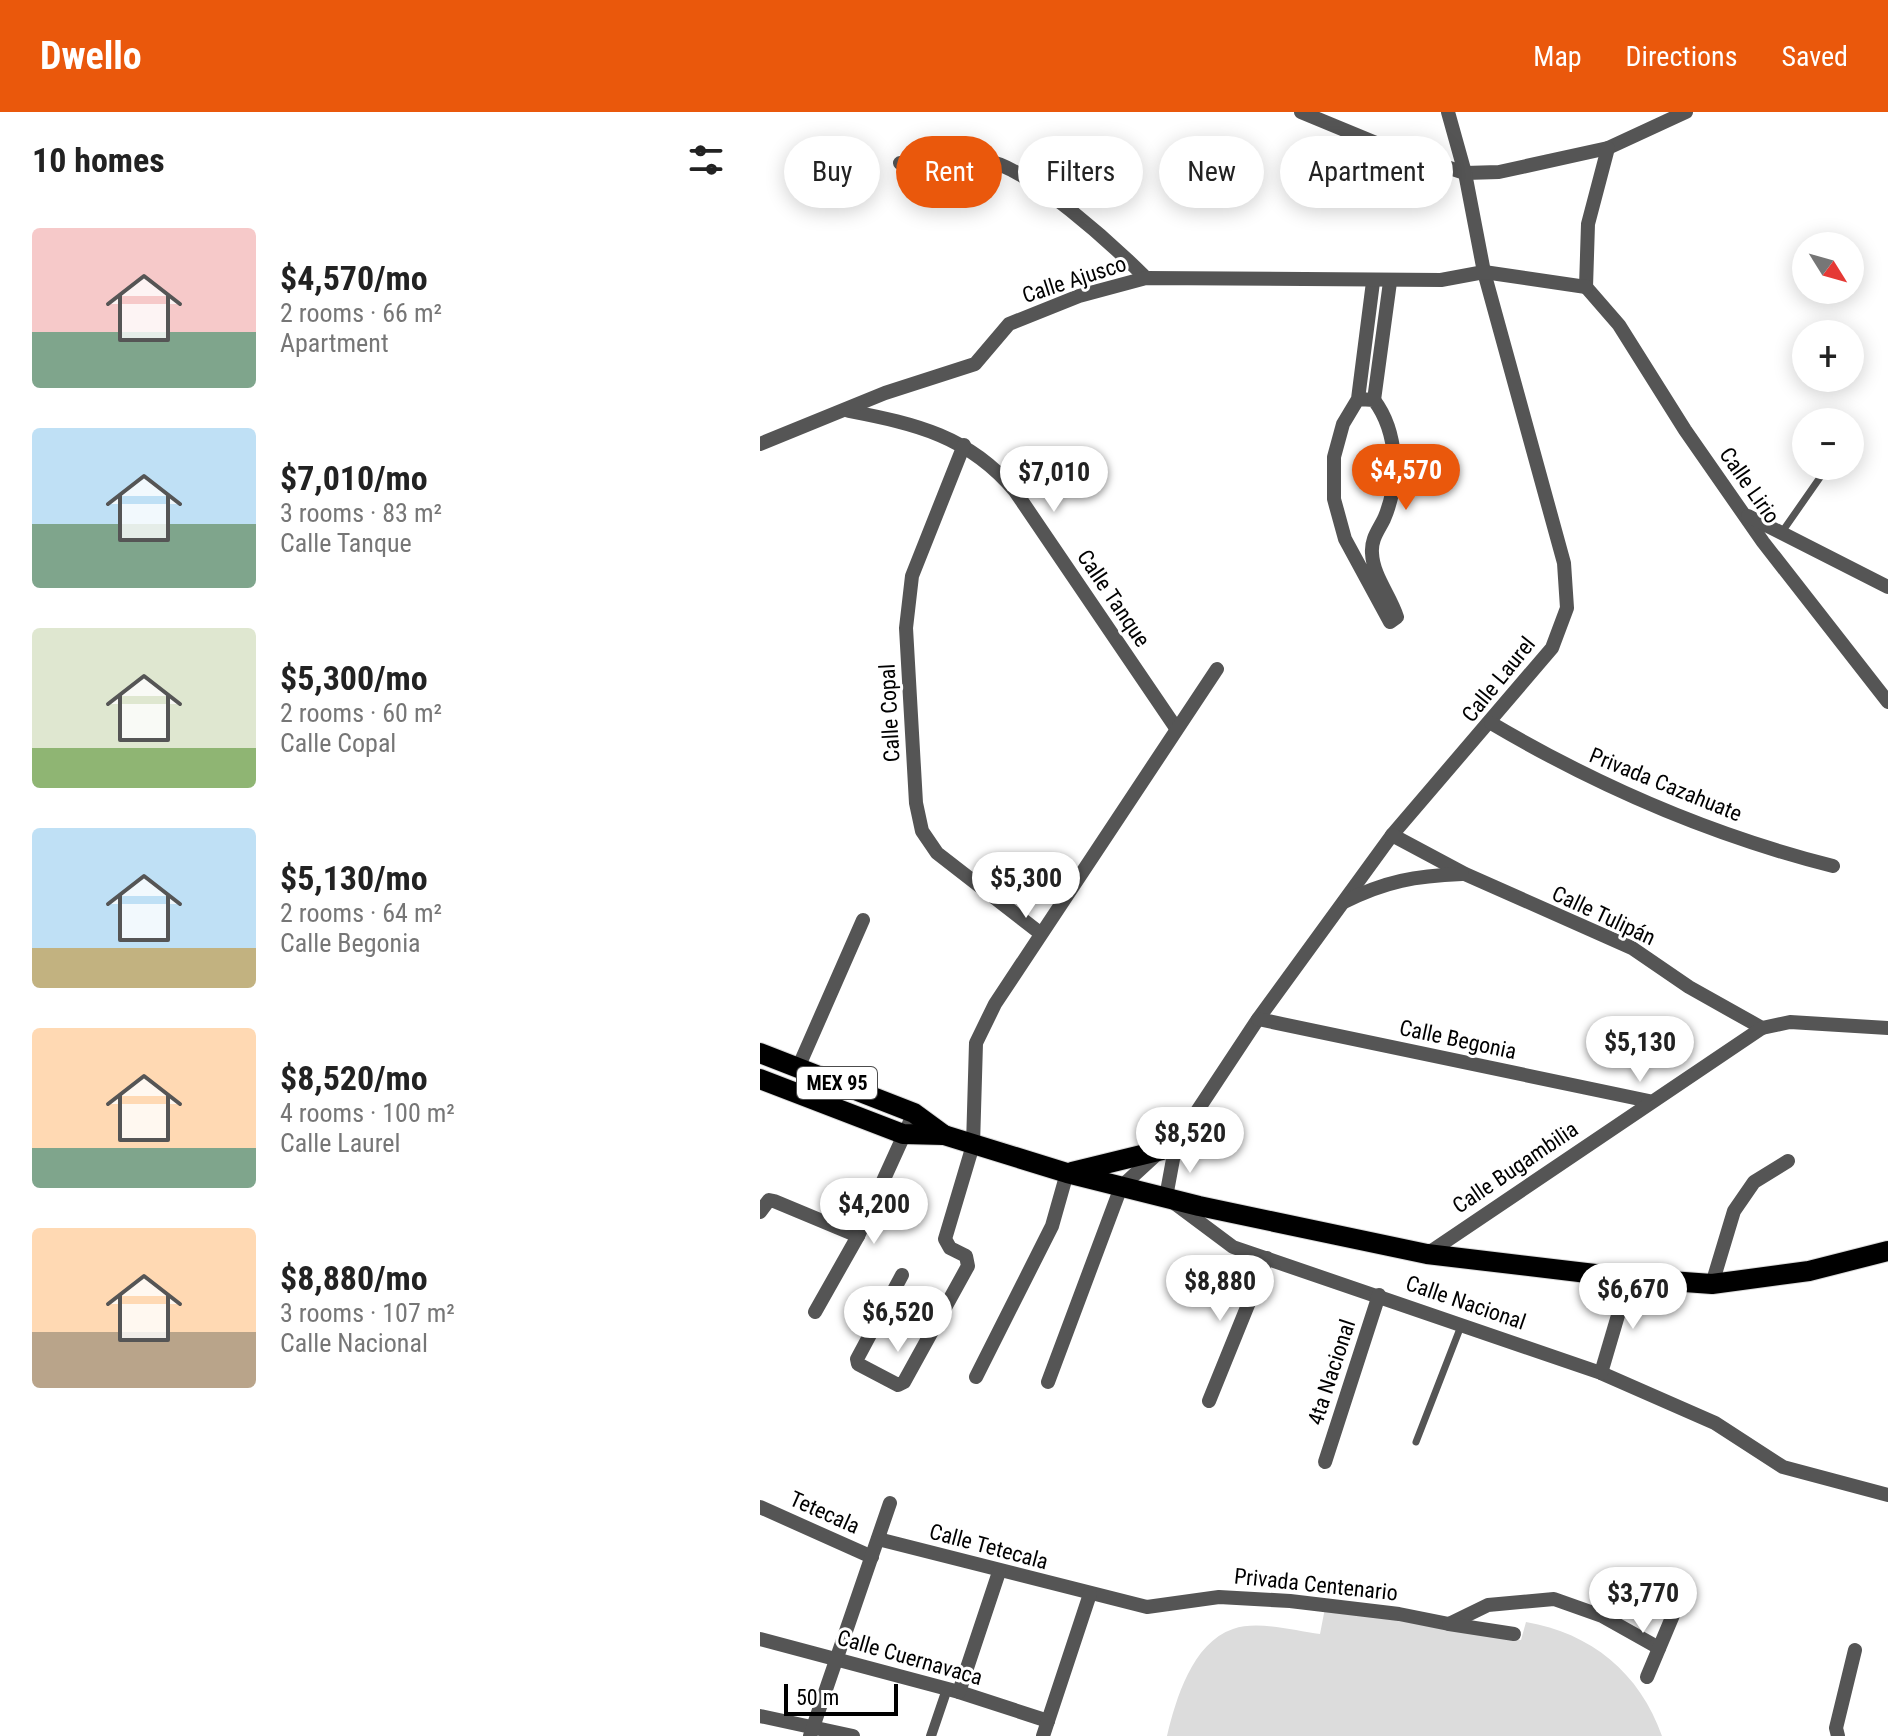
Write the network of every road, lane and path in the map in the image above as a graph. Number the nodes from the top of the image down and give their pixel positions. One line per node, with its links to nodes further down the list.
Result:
1 (1301, 112): 6 (street)
2 (1448, 112): 6 (street, Calle Laurel)
3 (1686, 112): 4 (street)
4 (1608, 148): 6 (street); 11 (street)
5 (1002, 165): 8 (street)
6 (1465, 173): 7 (street, Calle Laurel)
7 (1484, 272): 10 (street, Calle Ajusco); 11 (street, Calle Ajusco); 25 (street, Calle Laurel)
8 (1146, 278): 9 (street, Calle Ajusco); 14 (street, Calle Ajusco)
9 (1373, 282): 10 (street, Calle Ajusco); 12 (street)
10 (1390, 282): 13 (street)
11 (1586, 287): 18 (street, Calle Lirio)
12 (1358, 399): 13 (street); 21 (street)
13 (1374, 400): 20 (street)
14 (849, 411): 15 (street, Calle Ajusco); 16 (street, Calle Tanque)
15 (760, 444)
16 (964, 445): 26 (street, Calle Tanque); 32 (street, Calle Copal)
17 (1818, 480): 19 (lane)
18 (1748, 516): 19 (street); 24 (street, Calle Lirio)
19 (1782, 532): 22 (street)
20 (1373, 538): 21 (street); 21 (street)
21 (1345, 539)
22 (1888, 587)
23 (1217, 669): 26 (street)
24 (1888, 702)
25 (1491, 723): 27 (street, Calle Laurel); 28 (street, Privada Cazahuate)
26 (1176, 728): 32 (street)
27 (1392, 835): 29 (street, Calle Tulipán); 30 (street, Calle Laurel)
28 (1833, 866)
29 (1465, 874): 30 (street, Calle Tulipán); 34 (street, Calle Tulipán)
30 (1340, 904): 33 (street, Calle Laurel)
31 (863, 920): 38 (street)
32 (1040, 933): 42 (street)
33 (1258, 1019): 40 (street, Calle Begonia); 43 (street, Calle Laurel)
34 (1762, 1028): 35 (street, Calle Bugambilia); 40 (street, Calle Bugambilia)
35 (1888, 1028)
36 (760, 1053): 38 (main road, MEX 95)
37 (760, 1067): 41 (main road)
38 (798, 1068): 41 (main road, MEX 95)
39 (760, 1079): 41 (main road, MEX 95)
40 (1649, 1101): 51 (street, Calle Bugambilia)
41 (909, 1124): 42 (main road, MEX 95); 49 (street)
42 (973, 1145): 45 (main road, MEX 95); 53 (street)
43 (1169, 1146): 45 (main road); 46 (street, Calle Laurel); 47 (street, Calle Laurel)
44 (1788, 1161): 55 (street)
45 (1067, 1173): 46 (main road, MEX 95); 60 (street)
46 (1121, 1187): 47 (main road, MEX 95); 61 (street)
47 (1166, 1197): 51 (main road, MEX 95); 52 (street, Calle Nacional)
48 (760, 1212): 49 (street)
49 (858, 1236): 57 (street)
50 (1888, 1251): 55 (main road, MEX 95)
51 (1427, 1254): 54 (main road, MEX 95)
52 (1267, 1258): 56 (street, Calle Nacional); 62 (street)
53 (902, 1275)
54 (1629, 1278): 55 (main road, MEX 95); 59 (street)
55 (1712, 1284)
56 (1379, 1295): 58 (street, Calle Nacional); 64 (street, 4ta Nacional)
57 (815, 1312)
58 (1462, 1324): 59 (street, Calle Nacional); 63 (lane)
59 (1601, 1373): 65 (street, Calle Nacional)
60 (976, 1377)
61 (1048, 1382)
62 (1209, 1401)
63 (1416, 1442)
64 (1325, 1462)
65 (1888, 1495)
66 (890, 1503): 68 (street)
67 (760, 1507): 69 (street, Tetecala)
68 (878, 1539): 69 (street); 70 (street, Calle Tetecala)
69 (872, 1557): 78 (street)
70 (999, 1572): 71 (street, Calle Tetecala); 80 (street)
71 (1090, 1594): 73 (street, Privada Centenario); 82 (street)
72 (1676, 1608): 76 (street)
73 (1449, 1624): 74 (street, Privada Centenario); 76 (street)
74 (1514, 1634)
75 (760, 1639): 78 (street, Calle Cuernavaca)
76 (1659, 1648): 79 (street)
77 (1855, 1650): 86 (street)
78 (835, 1659): 80 (street, Calle Cuernavaca); 83 (street)
79 (1647, 1677)
80 (953, 1691): 82 (street, Calle Cuernavaca); 85 (street)
81 (760, 1716): 83 (street)
82 (1045, 1729)
83 (812, 1731): 84 (street)
84 (853, 1736)
85 (931, 1736)
86 (1838, 1736)

